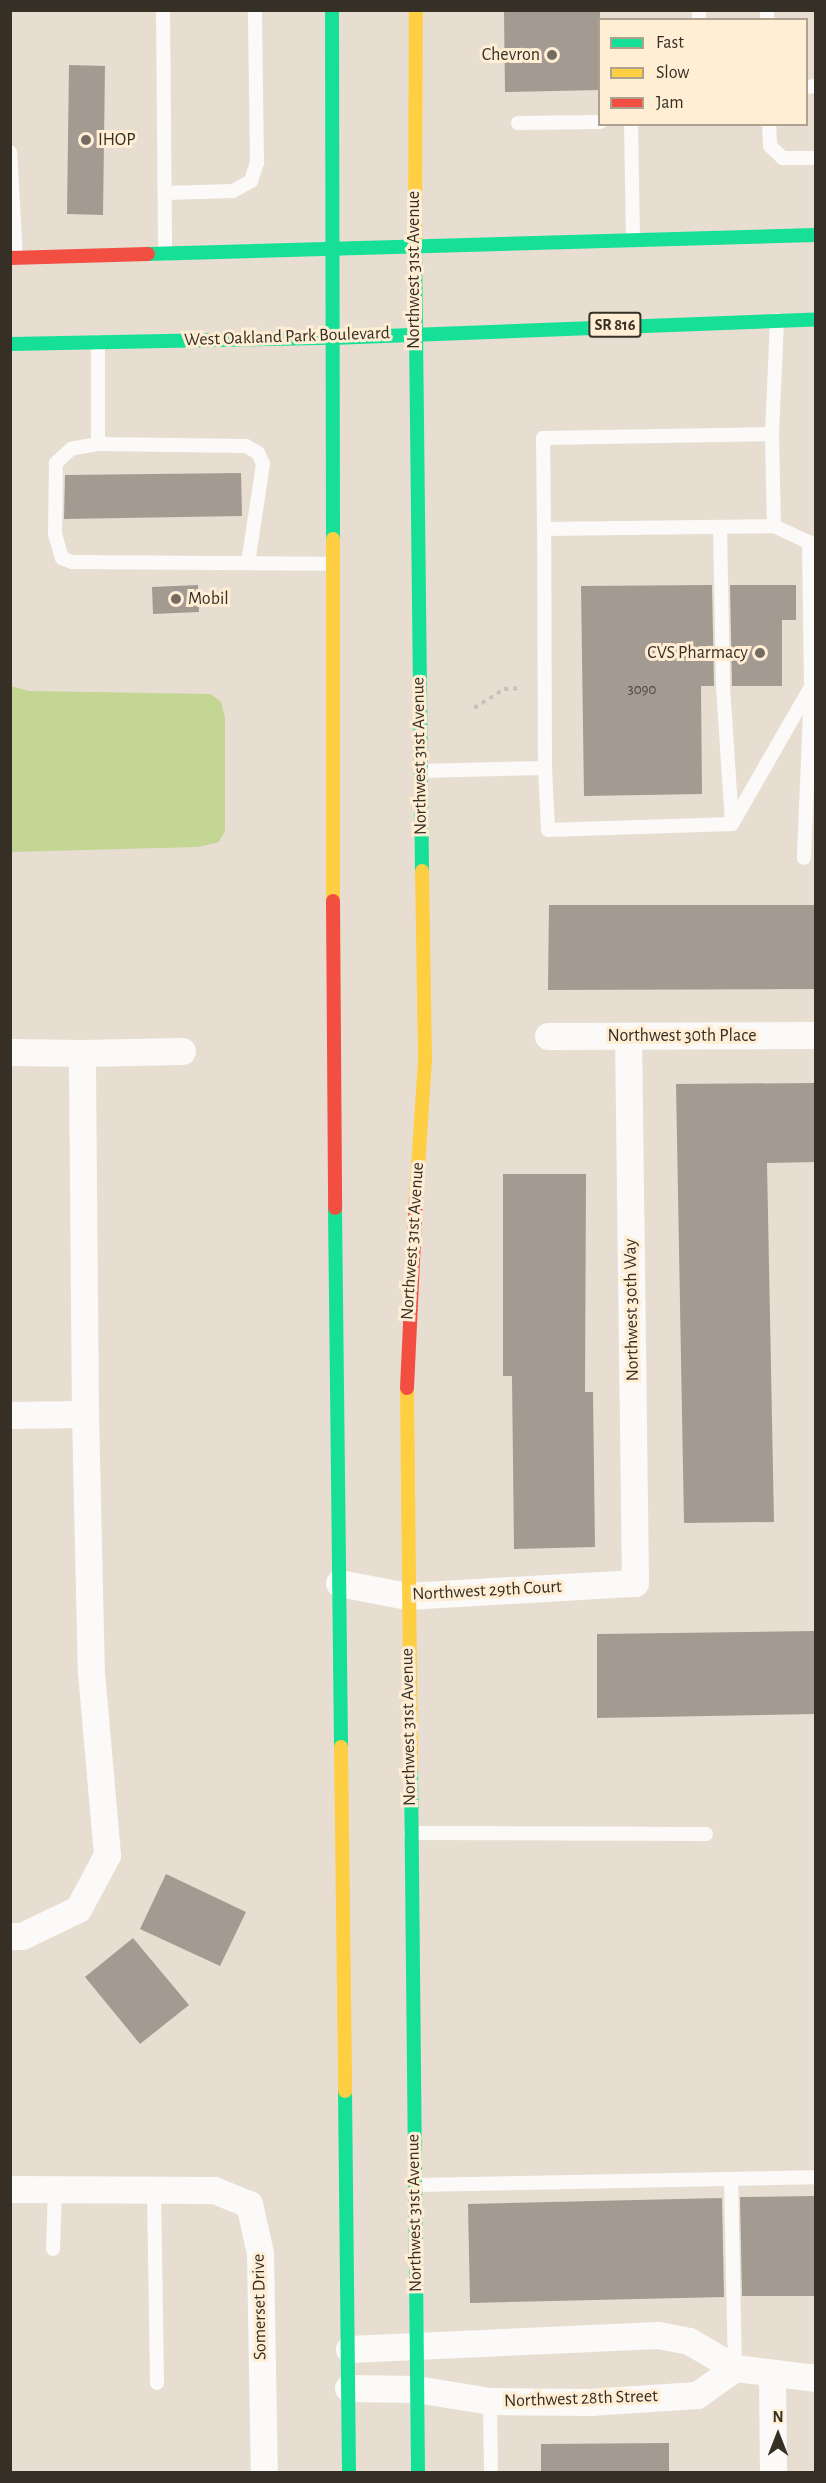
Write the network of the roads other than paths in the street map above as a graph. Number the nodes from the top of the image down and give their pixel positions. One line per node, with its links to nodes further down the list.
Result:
1 (163, 10): 11 (lane)
2 (255, 10): 11 (lane)
3 (332, 10): 14 (main road)
4 (416, 10): 15 (main road, Northwest 31st Avenue)
5 (598, 122): 6 (lane)
6 (518, 123)
7 (631, 126): 13 (lane)
8 (769, 126): 10 (lane)
9 (10, 152): 17 (lane)
10 (816, 158)
11 (165, 193): 16 (lane)
12 (816, 235): 13 (main road)
13 (633, 239): 15 (main road)
14 (333, 248): 15 (main road); 16 (main road); 21 (main road)
15 (414, 248): 20 (main road, Northwest 31st Avenue)
16 (165, 254): 17 (main road)
17 (13, 258)
18 (816, 319): 19 (main road, West Oakland Park Boulevard / SR 816)
19 (777, 320): 20 (main road, West Oakland Park Boulevard / SR 816); 24 (lane)
20 (414, 332): 21 (main road, West Oakland Park Boulevard / SR 816); 33 (main road, Northwest 31st Avenue)
21 (332, 338): 22 (main road, West Oakland Park Boulevard / SR 816); 30 (main road)
22 (98, 342): 23 (main road, West Oakland Park Boulevard / SR 816); 25 (lane)
23 (10, 344)
24 (772, 434): 26 (lane); 28 (lane)
25 (98, 444): 29 (lane); 29 (lane)
26 (774, 526): 27 (lane); 31 (lane)
27 (720, 527): 28 (lane); 34 (lane)
28 (544, 529): 32 (lane)
29 (248, 563): 30 (lane)
30 (333, 564): 44 (main road)
31 (810, 688): 34 (lane); 35 (lane)
32 (545, 768): 33 (lane); 34 (lane)
33 (420, 771): 46 (main road, Northwest 31st Avenue)
34 (732, 824)
35 (804, 858)
36 (816, 1035): 38 (street, Northwest 30th Place)
37 (548, 1036): 38 (street, Northwest 30th Place)
38 (628, 1036): 45 (street, Northwest 30th Way)
39 (182, 1051): 41 (street)
40 (10, 1052): 41 (street)
41 (82, 1053): 42 (street)
42 (85, 1414): 43 (street); 49 (street)
43 (10, 1415)
44 (339, 1583): 46 (street, Northwest 29th Court); 58 (main road)
45 (635, 1583): 46 (street, Northwest 29th Court)
46 (407, 1596): 47 (main road, Northwest 31st Avenue)
47 (411, 1833): 48 (lane); 52 (main road, Northwest 31st Avenue)
48 (706, 1834)
49 (10, 1936)
50 (816, 2177): 51 (lane)
51 (731, 2179): 52 (lane); 59 (lane)
52 (415, 2185): 57 (main road, Northwest 31st Avenue)
53 (10, 2189): 54 (street, Somerset Drive)
54 (55, 2189): 55 (street, Somerset Drive); 56 (lane)
55 (154, 2189): 62 (lane); 66 (street, Somerset Drive)
56 (53, 2248)
57 (417, 2348): 58 (street); 59 (street); 64 (main road, Northwest 31st Avenue)
58 (349, 2349): 63 (main road)
59 (735, 2368): 60 (street); 65 (street, Northwest 28th Street)
60 (772, 2375): 61 (street); 70 (street)
61 (816, 2378)
62 (157, 2383)
63 (348, 2388): 64 (street, Northwest 28th Street); 67 (main road)
64 (416, 2389): 65 (street, Northwest 28th Street); 68 (main road, Northwest 31st Avenue)
65 (490, 2401): 69 (lane)
66 (264, 2472)
67 (349, 2472)
68 (418, 2472)
69 (491, 2472)
70 (773, 2472)

